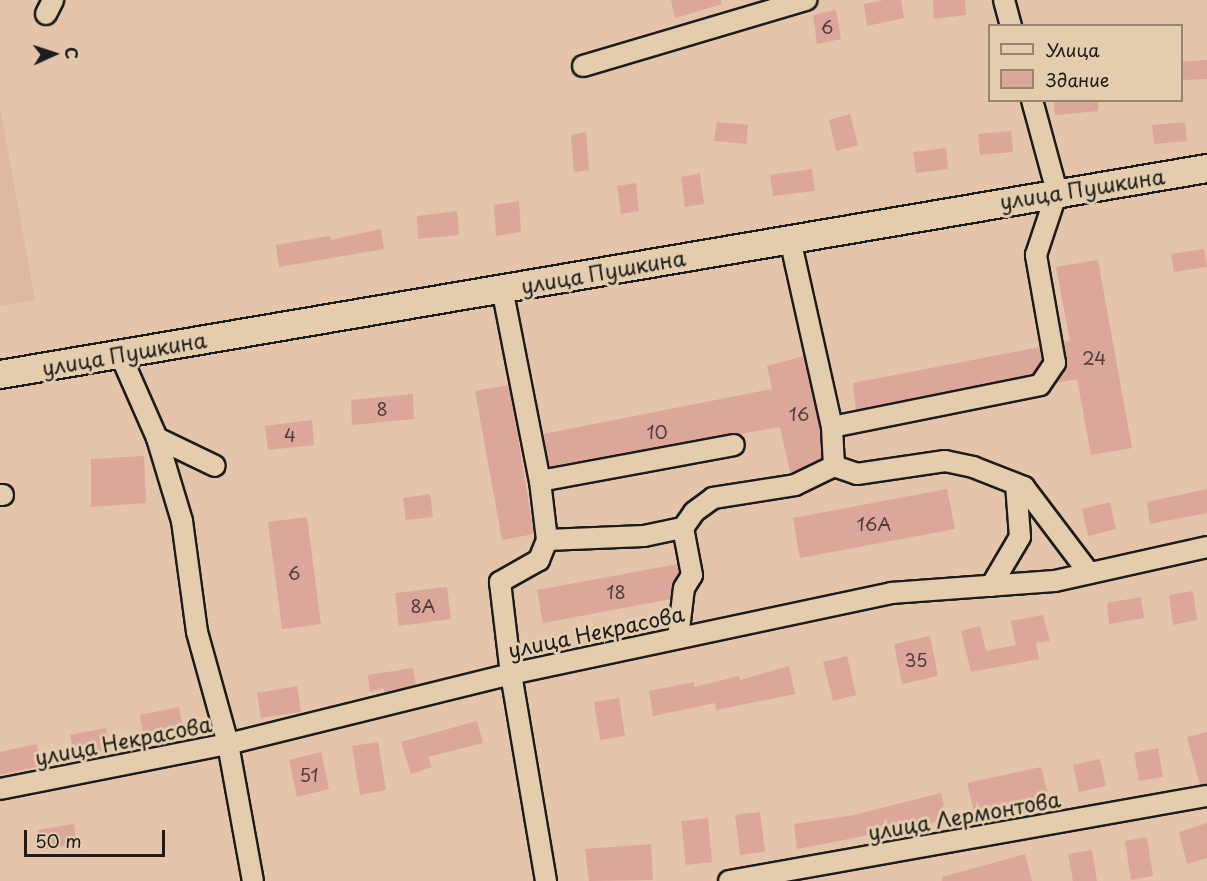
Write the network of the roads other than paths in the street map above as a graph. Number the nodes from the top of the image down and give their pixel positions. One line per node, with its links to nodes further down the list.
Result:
1 (806, 0): 4 (street)
2 (1004, 0): 3 (street)
3 (1010, 24)
4 (583, 66)
5 (1033, 102): 7 (street)
6 (1207, 168): 7 (main road, улица Пушкина)
7 (1057, 192): 8 (main road, улица Пушкина); 12 (street)
8 (790, 238): 9 (main road, улица Пушкина); 12 (street)
9 (502, 288): 10 (main road, улица Пушкина); 17 (street)
10 (120, 354): 11 (main road, улица Пушкина); 13 (street)
11 (0, 374)
12 (832, 427): 16 (street)
13 (157, 438): 15 (street); 26 (street)
14 (734, 445): 17 (street)
15 (215, 466)
16 (834, 466): 18 (street); 19 (street)
17 (540, 481): 20 (street)
18 (1016, 484): 22 (street); 23 (street)
19 (683, 528): 20 (street); 24 (street)
20 (547, 540): 25 (street)
21 (1207, 547): 22 (street, улица Некрасова)
22 (1089, 573): 23 (street, улица Некрасова)
23 (991, 586): 24 (street, улица Некрасова)
24 (678, 638): 25 (street, улица Некрасова)
25 (511, 674): 26 (street, улица Некрасова); 30 (street)
26 (228, 744): 27 (street, улица Некрасова); 29 (street)
27 (0, 789)
28 (1207, 796): 31 (street, улица Лермонтова)
29 (253, 881)
30 (546, 881)
31 (729, 881)

